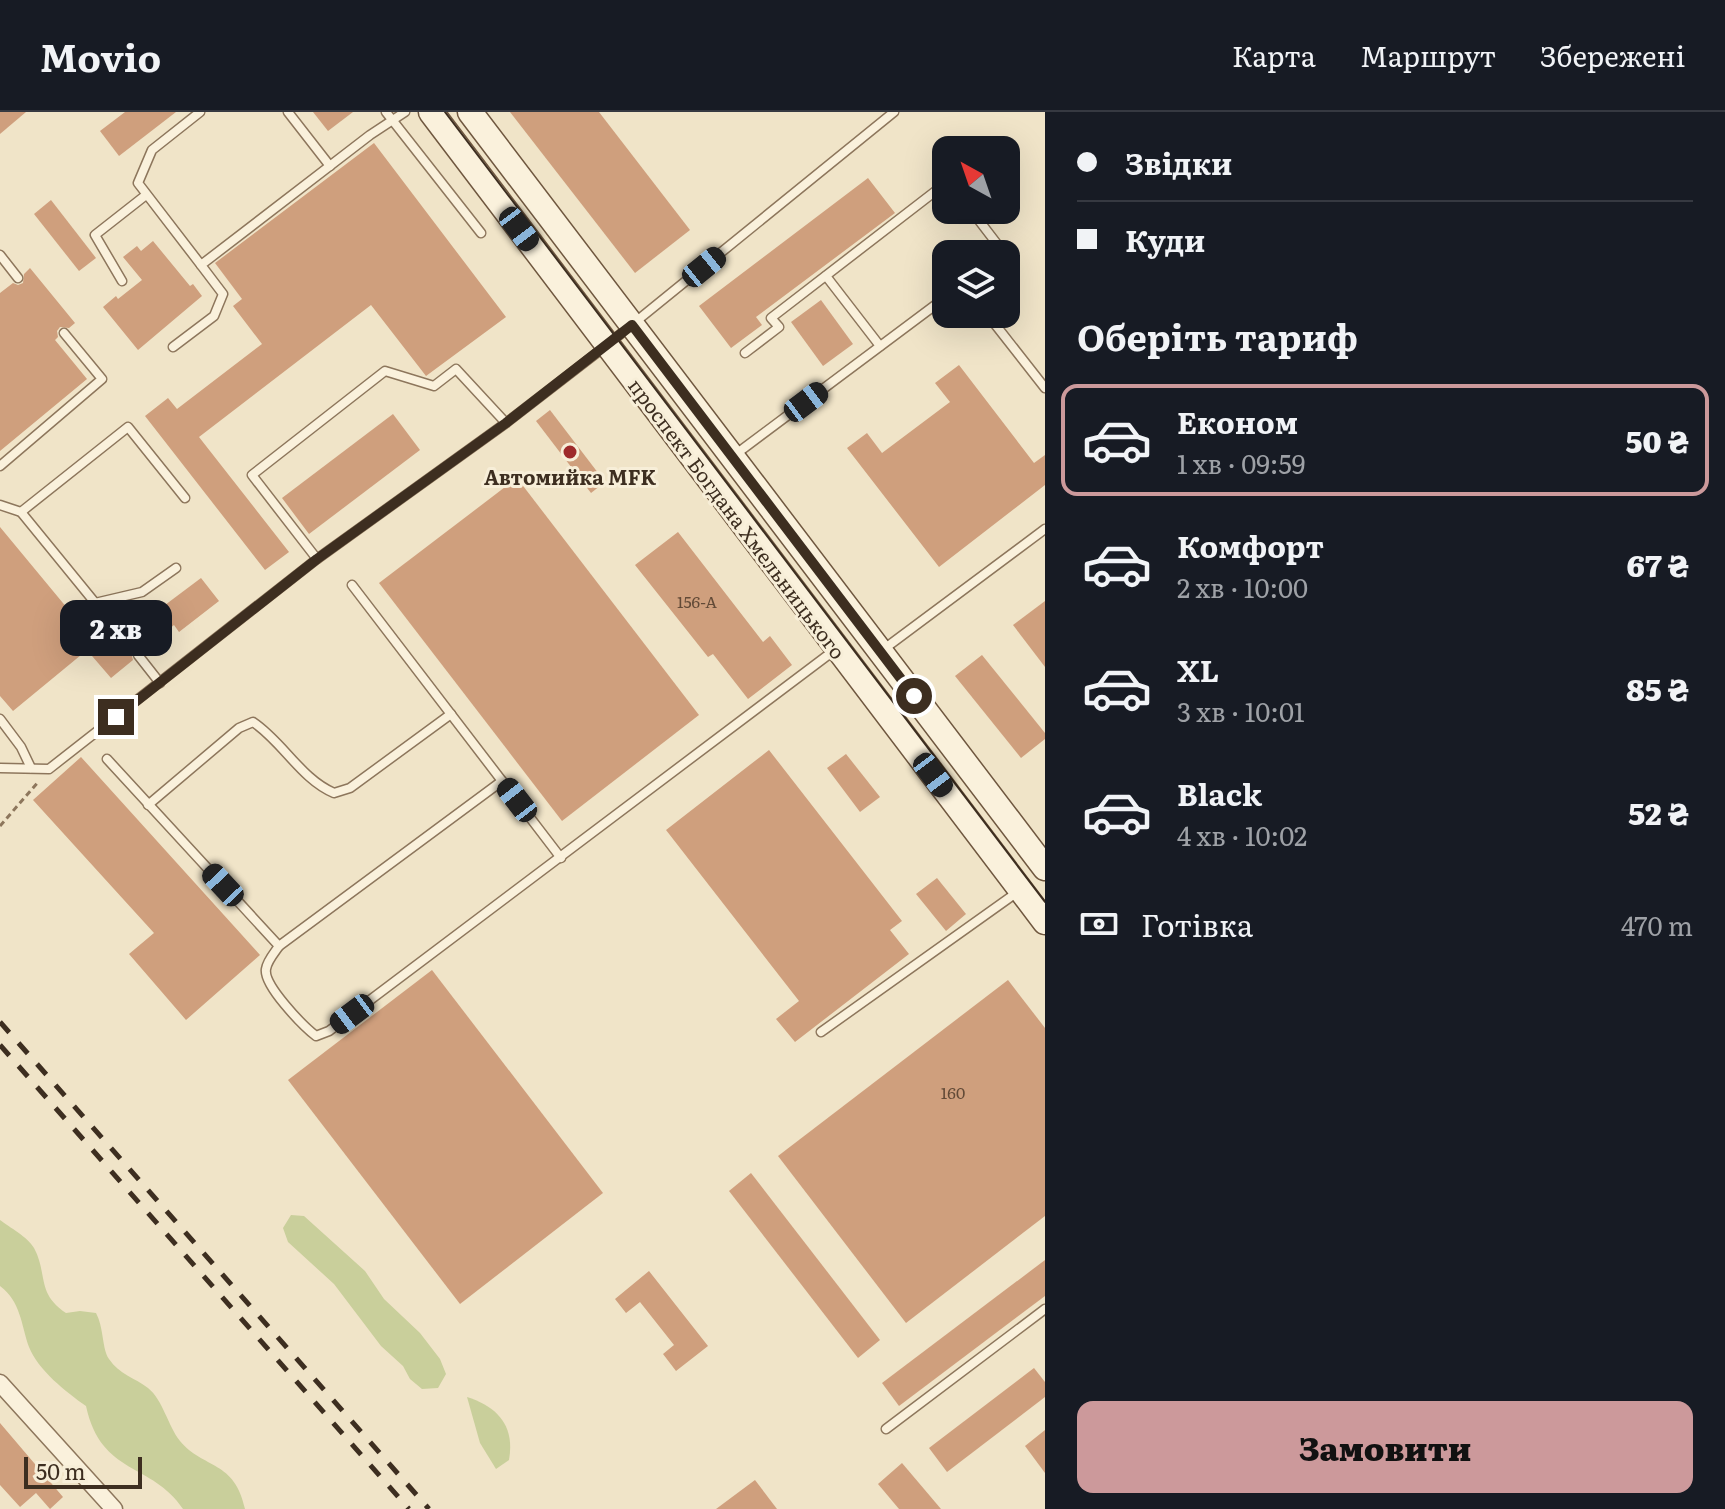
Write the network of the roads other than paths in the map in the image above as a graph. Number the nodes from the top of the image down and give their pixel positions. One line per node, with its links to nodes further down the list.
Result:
1 (200, 112): 10 (lane)
2 (288, 112): 8 (lane)
3 (405, 112): 7 (lane)
4 (431, 112): 21 (main road, проспект Богдана Хмельницького)
5 (470, 112): 18 (main road, проспект Богдана Хмельницького)
6 (894, 112): 18 (lane)
7 (389, 115): 8 (lane); 11 (lane)
8 (330, 166): 13 (lane)
9 (932, 194): 14 (lane)
10 (146, 195): 13 (lane); 16 (lane)
11 (481, 233)
12 (0, 255): 15 (lane)
13 (201, 265): 23 (lane)
14 (826, 276): 22 (lane); 24 (lane)
15 (18, 278)
16 (122, 281)
17 (932, 307): 22 (lane)
18 (632, 325): 21 (lane); 27 (main road, проспект Богдана Хмельницького)
19 (998, 328): 25 (lane)
20 (64, 333): 28 (lane)
21 (607, 345): 26 (lane); 38 (main road, проспект Богдана Хмельницького)
22 (880, 346): 27 (lane)
23 (173, 347)
24 (745, 353)
25 (1045, 388)
26 (506, 423): 33 (lane); 33 (lane)
27 (732, 457): 39 (main road, проспект Богдана Хмельницького)
28 (0, 466)
29 (185, 498): 31 (lane)
30 (0, 505): 31 (lane)
31 (21, 512): 36 (lane)
32 (1045, 529): 39 (lane)
33 (317, 559): 41 (lane)
34 (176, 568): 36 (lane)
35 (352, 585): 42 (lane)
36 (95, 603): 37 (lane)
37 (114, 626)
38 (837, 648): 49 (lane); 51 (main road, проспект Богдана Хмельницького)
39 (880, 651): 50 (main road, проспект Богдана Хмельницького)
40 (138, 655): 41 (lane)
41 (160, 683): 46 (lane)
42 (451, 714): 47 (lane); 48 (lane)
43 (0, 719): 46 (lane)
44 (107, 759): 48 (lane)
45 (0, 768): 46 (lane)
46 (31, 768)
47 (502, 781): 49 (lane); 53 (lane)
48 (148, 805): 53 (lane)
49 (561, 858): 53 (lane)
50 (1045, 868)
51 (1020, 890): 52 (main road, проспект Богдана Хмельницького); 54 (lane)
52 (1045, 922)
53 (279, 946)
54 (821, 1032)
55 (1045, 1309): 57 (lane)
56 (0, 1383): 58 (street)
57 (886, 1429)
58 (114, 1509)

